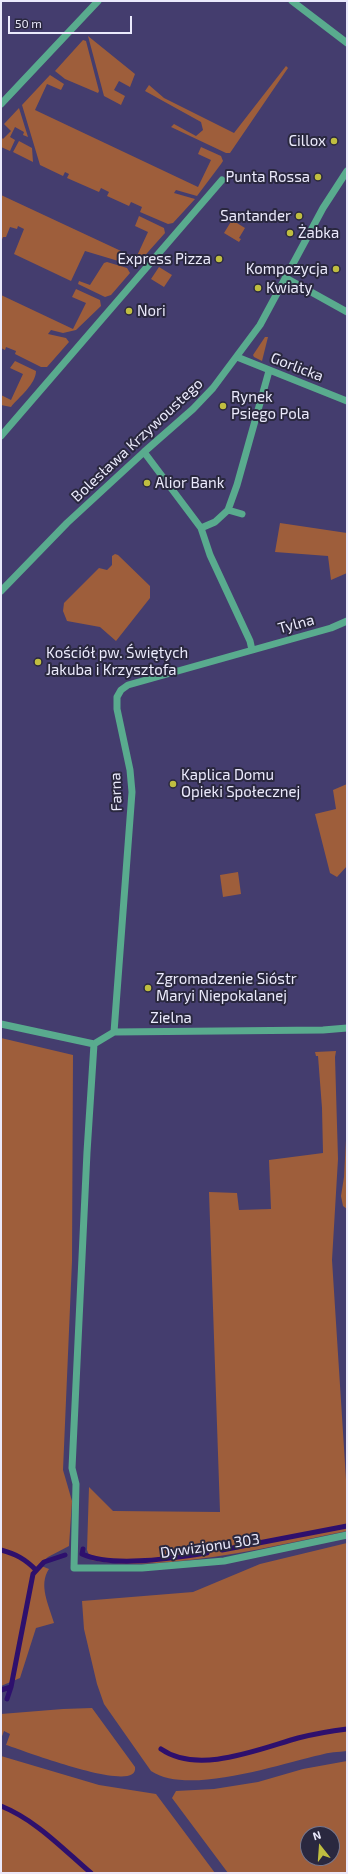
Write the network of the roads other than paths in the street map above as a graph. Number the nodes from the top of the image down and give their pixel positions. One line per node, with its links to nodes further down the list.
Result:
1 (98, 1): 4 (street)
2 (292, 1): 3 (street)
3 (347, 43)
4 (1, 104)
5 (347, 171): 7 (street, Bolesława Krzywoustego)
6 (222, 180): 12 (street)
7 (286, 278): 8 (street); 9 (street, Bolesława Krzywoustego)
8 (347, 312)
9 (237, 357): 10 (street, Gorlicka); 13 (street, Bolesława Krzywoustego)
10 (269, 371): 11 (street, Gorlicka); 14 (street)
11 (347, 401)
12 (1, 436)
13 (144, 452): 16 (street); 17 (street, Bolesława Krzywoustego)
14 (228, 510): 15 (street); 16 (street)
15 (242, 514)
16 (201, 528): 19 (street)
17 (1, 591)
18 (347, 621): 19 (street, Tylna)
19 (252, 650): 22 (street, Farna)
20 (1, 1024): 23 (street)
21 (347, 1028): 22 (street, Zielna)
22 (114, 1032): 23 (street)
23 (94, 1044): 24 (street, Dywizjonu 303)
24 (347, 1535)

